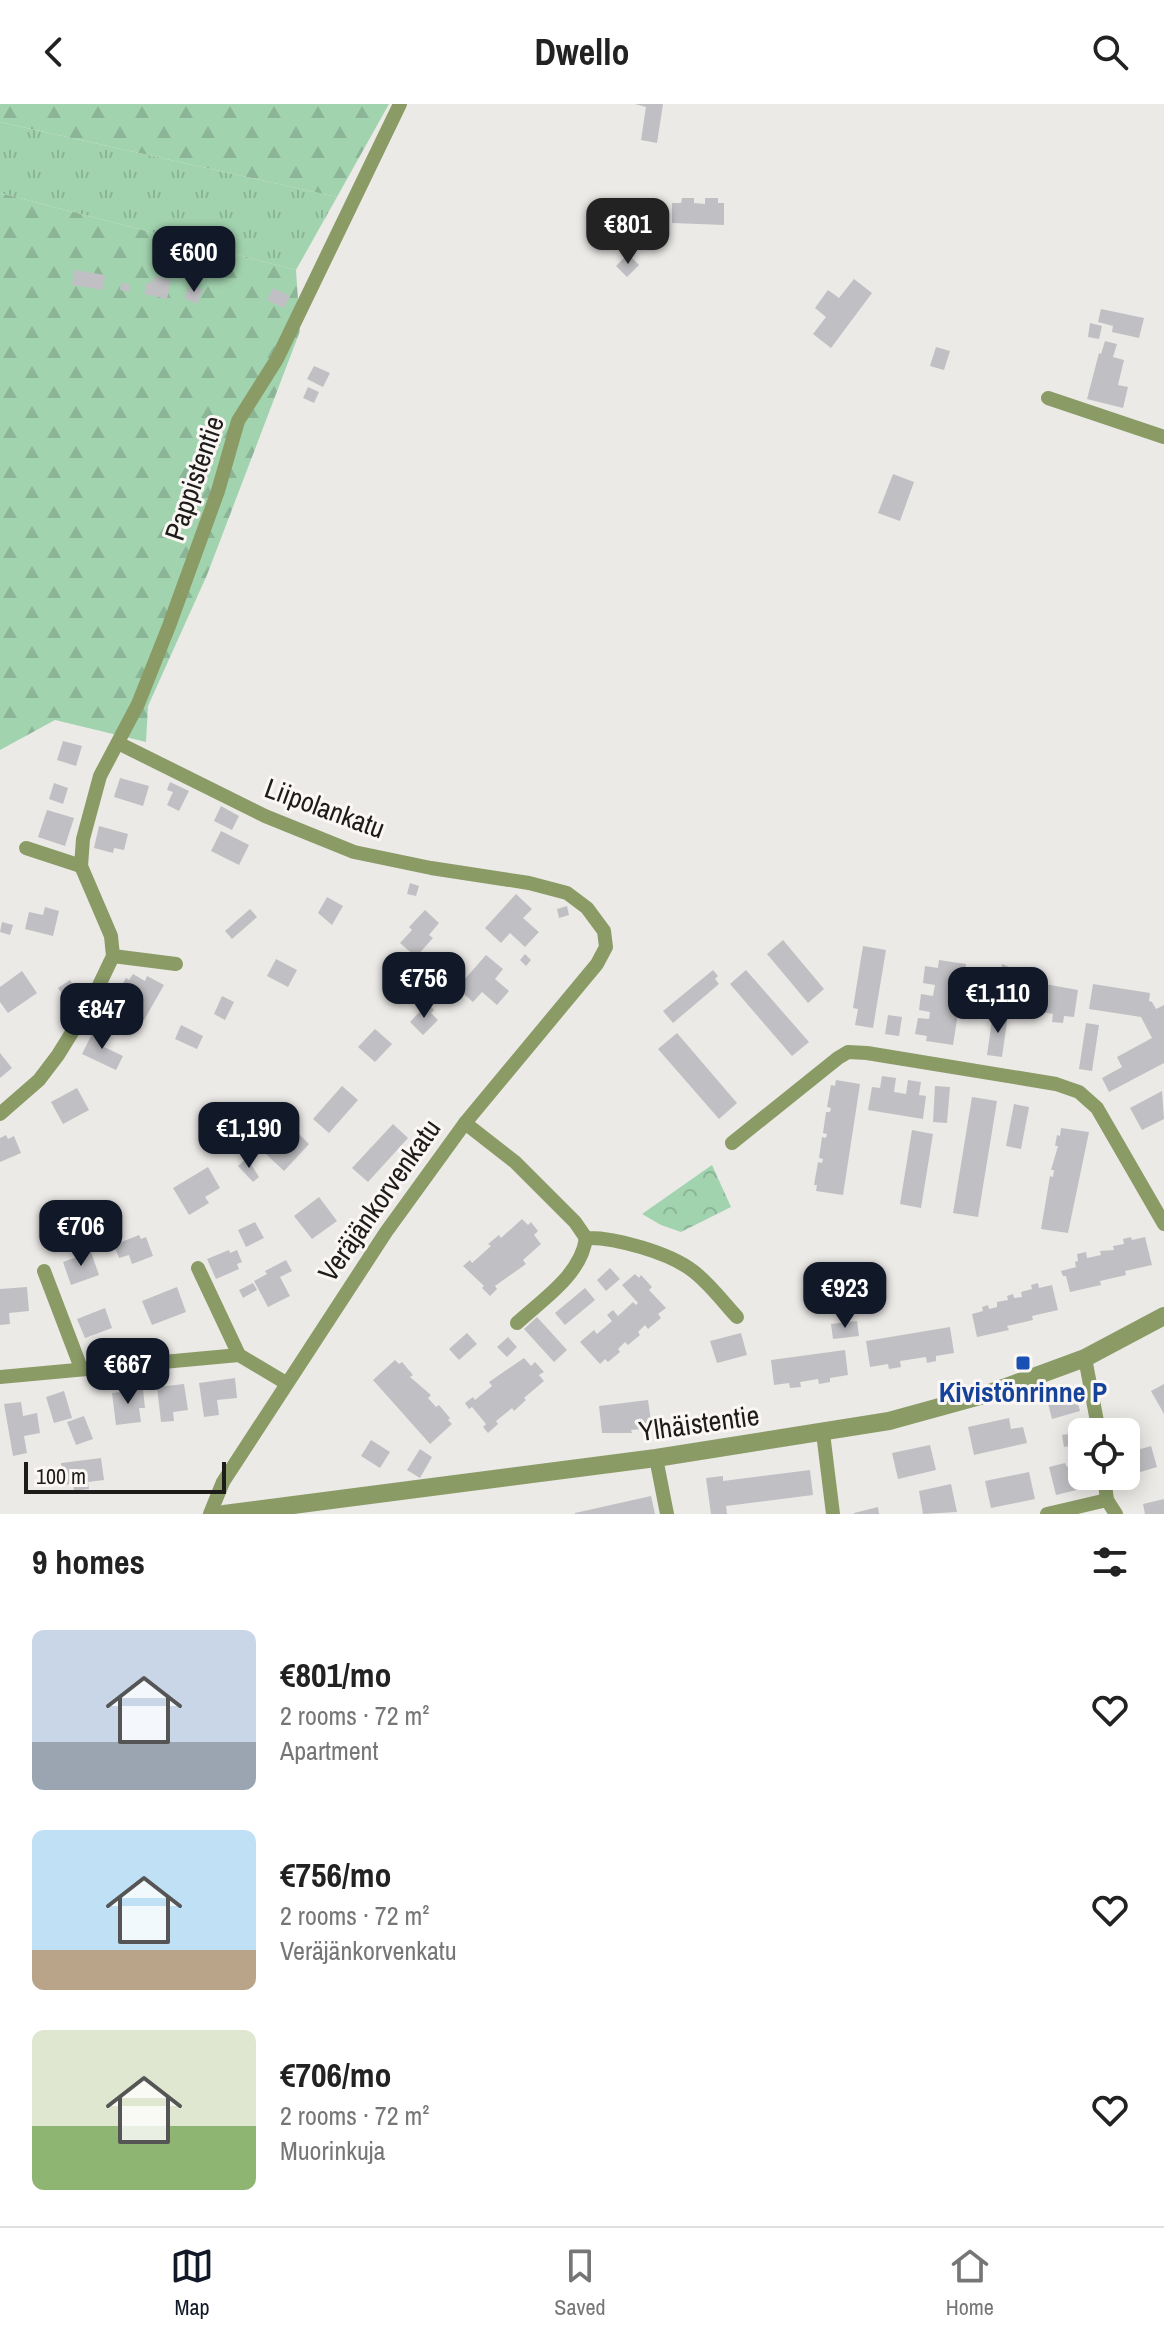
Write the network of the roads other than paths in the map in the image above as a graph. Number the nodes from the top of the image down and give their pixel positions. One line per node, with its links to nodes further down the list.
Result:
1 (400, 104): 4 (street, Pappistentie)
2 (1048, 398): 3 (street)
3 (1164, 437)
4 (118, 743): 6 (street, Pappistentie); 7 (street, Liipolankatu)
5 (26, 848): 6 (street)
6 (81, 866): 8 (street)
7 (604, 931): 11 (street, Veräjänkorvenkatu)
8 (113, 956): 9 (street); 10 (street)
9 (176, 964)
10 (0, 1114)
11 (465, 1123): 14 (street); 24 (street, Veräjänkorvenkatu)
12 (732, 1143): 13 (street)
13 (1164, 1224)
14 (586, 1238): 18 (street); 19 (street)
15 (198, 1268): 20 (street)
16 (44, 1271): 22 (street)
17 (1164, 1316): 21 (street, Ylhäistentie)
18 (737, 1317)
19 (517, 1323)
20 (239, 1355): 22 (street); 24 (street)
21 (1085, 1358): 25 (street); 26 (street, Ylhäistentie)
22 (81, 1368): 23 (street)
23 (0, 1377)
24 (286, 1383): 30 (street, Veräjänkorvenkatu)
25 (1096, 1418)
26 (823, 1433): 27 (street, Ylhäistentie); 33 (street)
27 (656, 1458): 31 (street, Ylhäistentie); 32 (street)
28 (1106, 1490): 29 (street)
29 (1107, 1500): 34 (street); 35 (street)
30 (210, 1514)
31 (224, 1514)
32 (667, 1514)
33 (833, 1514)
34 (1047, 1514)
35 (1116, 1514)

